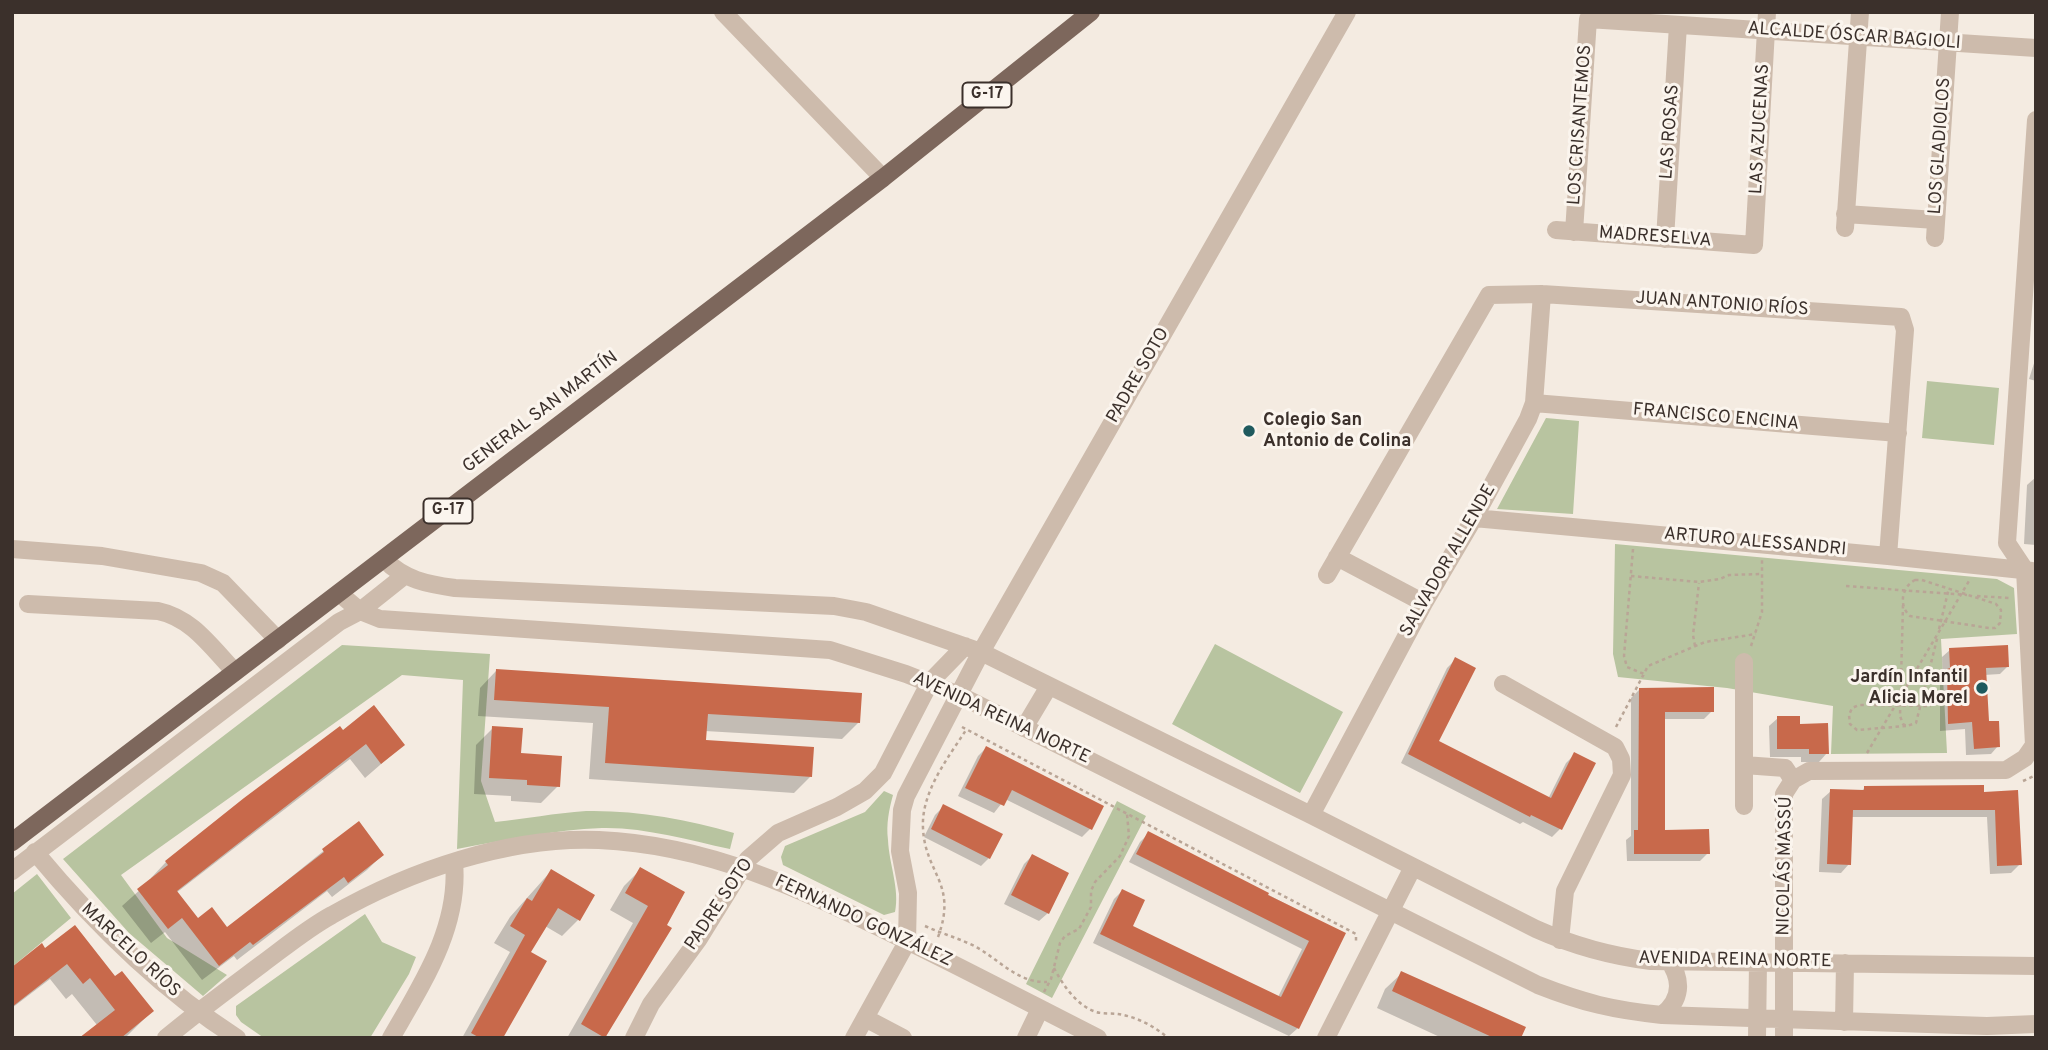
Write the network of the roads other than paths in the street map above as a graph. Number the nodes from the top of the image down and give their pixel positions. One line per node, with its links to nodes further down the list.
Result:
1 (723, 12): 15 (street)
2 (1091, 12): 15 (main road, GENERAL SAN MARTÍN / G-17)
3 (1347, 12): 37 (street, PADRE SOTO)
4 (1768, 12): 9 (street, LAS AZUCENAS)
5 (1860, 12): 10 (street)
6 (1950, 12): 11 (street, LOS GLADIOLOS)
7 (1588, 19): 8 (street, ALCALDE ÓSCAR BAGIOLI); 17 (street, LOS CRISANTEMOS)
8 (1668, 20): 9 (street, ALCALDE ÓSCAR BAGIOLI); 18 (street, LAS ROSAS)
9 (1766, 31): 10 (street, ALCALDE ÓSCAR BAGIOLI); 20 (street, LAS AZUCENAS)
10 (1859, 37): 11 (street, ALCALDE ÓSCAR BAGIOLI); 11 (street, LOS GLADIOLOS)
11 (1948, 43): 12 (street, ALCALDE ÓSCAR BAGIOLI)
12 (2036, 48)
13 (2036, 120): 14 (street)
14 (2035, 144): 19 (street)
15 (883, 177): 28 (main road, GENERAL SAN MARTÍN / G-17)
16 (1556, 230): 17 (street, MADRESELVA)
17 (1574, 232): 18 (street, MADRESELVA)
18 (1665, 239): 20 (street, MADRESELVA)
19 (2032, 241): 29 (street)
20 (1754, 245)
21 (1542, 294): 22 (street, SALVADOR ALLENDE); 23 (street, JUAN ANTONIO RÍOS); 27 (street, JUAN ANTONIO RÍOS)
22 (1534, 403): 23 (street, FRANCISCO ENCINA); 24 (street, SALVADOR ALLENDE)
23 (1898, 433): 26 (street)
24 (1474, 518): 26 (street, ARTURO ALESSANDRI); 33 (street, SALVADOR ALLENDE)
25 (12, 548): 36 (street)
26 (1888, 555): 29 (street, ARTURO ALESSANDRI)
27 (1337, 557): 30 (street); 33 (street)
28 (384, 559): 31 (street, AVENIDA REINA NORTE); 32 (main road, GENERAL SAN MARTÍN / G-17)
29 (2030, 571): 45 (street)
30 (1327, 575)
31 (404, 576): 35 (street); 37 (street, AVENIDA REINA NORTE)
32 (339, 593): 35 (street, AVENIDA REINA NORTE); 36 (main road, GENERAL SAN MARTÍN / G-17)
33 (1424, 603): 49 (street, SALVADOR ALLENDE)
34 (28, 604): 39 (street)
35 (360, 611): 40 (street, AVENIDA REINA NORTE); 51 (street)
36 (278, 640): 39 (main road, GENERAL SAN MARTÍN / G-17)
37 (973, 649): 40 (street, PADRE SOTO); 42 (street, AVENIDA REINA NORTE); 43 (street)
38 (1744, 662): 46 (street)
39 (234, 672): 50 (main road, GENERAL SAN MARTÍN / G-17)
40 (930, 682): 43 (street, AVENIDA REINA NORTE); 54 (street, PADRE SOTO)
41 (1503, 684): 57 (street)
42 (1049, 686): 44 (street); 49 (street, AVENIDA REINA NORTE)
43 (959, 695): 44 (street, AVENIDA REINA NORTE); 58 (street)
44 (1024, 728): 56 (street, AVENIDA REINA NORTE)
45 (2031, 763): 47 (street)
46 (1744, 765): 47 (street); 48 (street)
47 (1793, 780): 61 (street, NICOLÁS MASSÚ)
48 (1744, 806)
49 (1311, 815): 53 (street, AVENIDA REINA NORTE)
50 (12, 842)
51 (35, 852): 55 (street); 65 (street, MARCELO RÍOS)
52 (454, 862): 54 (street, FERNANDO GONZÁLEZ); 65 (street, FERNANDO GONZÁLEZ); 74 (street)
53 (1413, 867): 56 (street); 57 (street, AVENIDA REINA NORTE)
54 (742, 868): 58 (street, FERNANDO GONZÁLEZ); 75 (street, PADRE SOTO)
55 (12, 871)
56 (1390, 911): 66 (street, AVENIDA REINA NORTE); 80 (street)
57 (1560, 940): 59 (street, AVENIDA REINA NORTE)
58 (907, 942): 64 (street, FERNANDO GONZÁLEZ); 67 (street)
59 (1669, 961): 60 (street, AVENIDA REINA NORTE); 66 (street)
60 (1758, 962): 61 (street, AVENIDA REINA NORTE); 70 (street)
61 (1785, 962): 62 (street, AVENIDA REINA NORTE); 71 (street, NICOLÁS MASSÚ)
62 (1845, 963): 63 (street, AVENIDA REINA NORTE); 68 (street)
63 (2036, 967)
64 (1040, 1009): 78 (street); 79 (street, FERNANDO GONZÁLEZ)
65 (198, 1012): 72 (street, FERNANDO GONZÁLEZ); 73 (street, MARCELO RÍOS)
66 (1662, 1015): 70 (street, AVENIDA REINA NORTE)
67 (865, 1018): 76 (street); 77 (street)
68 (1844, 1022): 69 (street, AVENIDA REINA NORTE); 71 (street, AVENIDA REINA NORTE)
69 (2036, 1024)
70 (1757, 1029): 71 (street, AVENIDA REINA NORTE)
71 (1784, 1029)
72 (166, 1038)
73 (237, 1038)
74 (391, 1038)
75 (634, 1038)
76 (854, 1038)
77 (903, 1038)
78 (1026, 1038)
79 (1098, 1038)
80 (1326, 1038)

